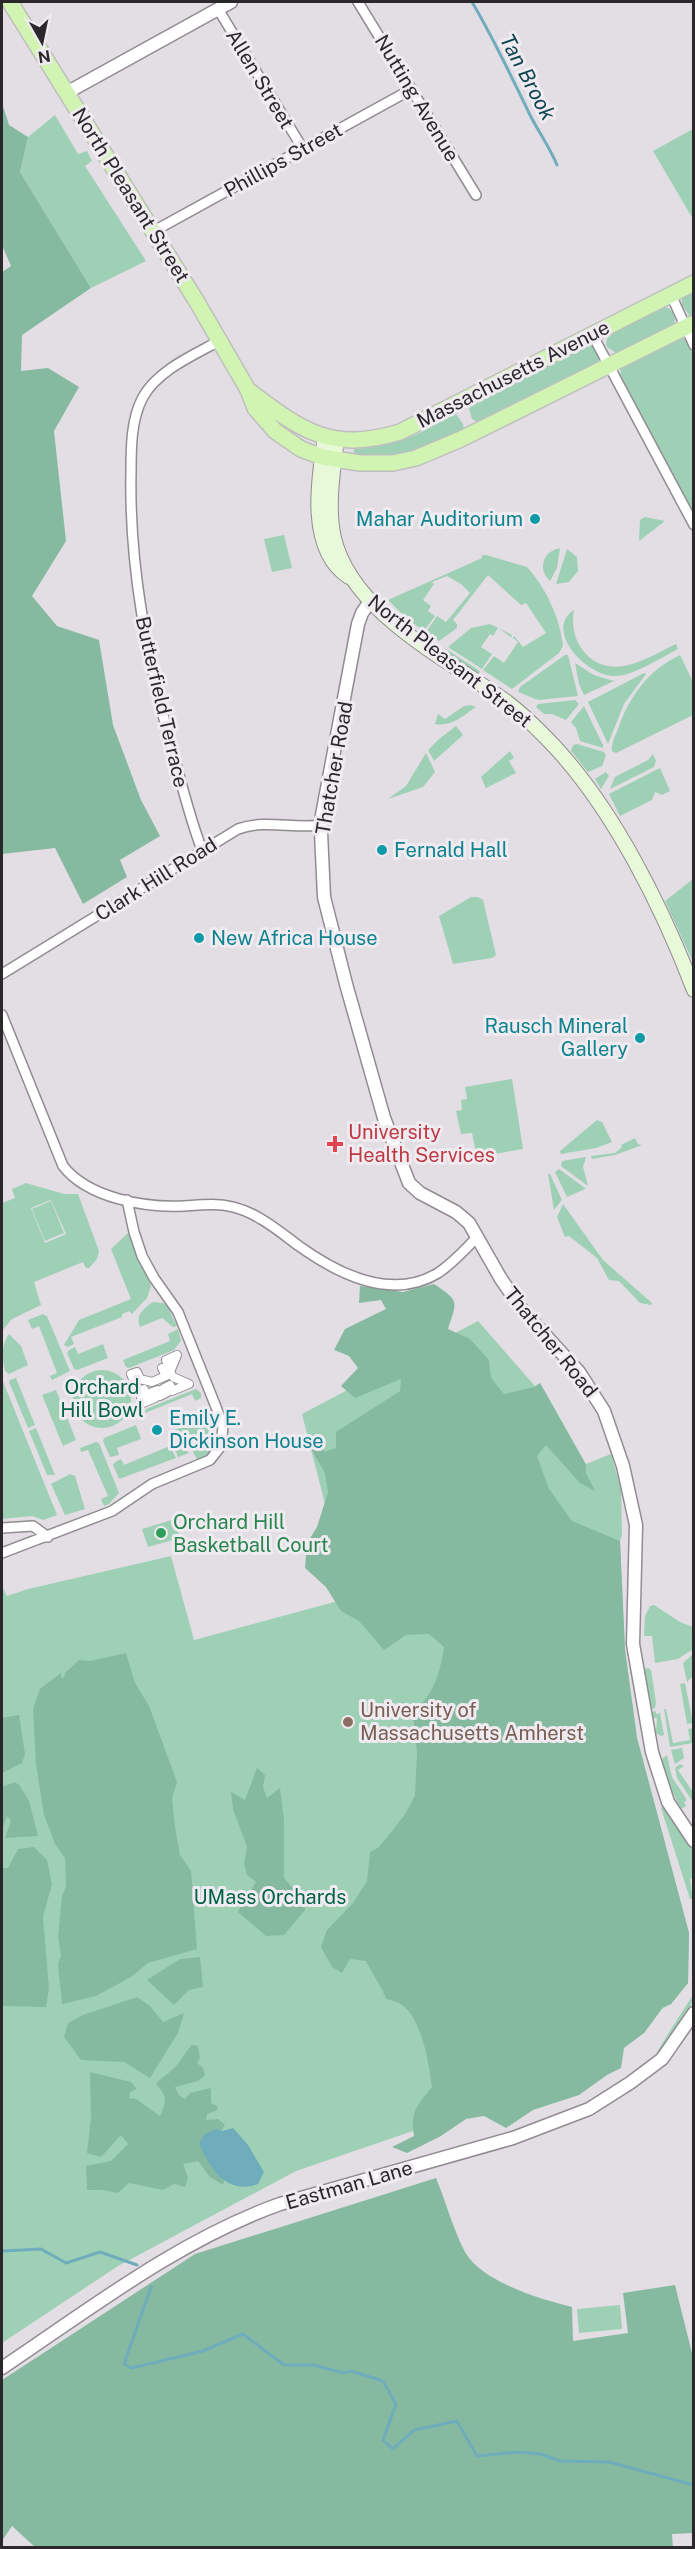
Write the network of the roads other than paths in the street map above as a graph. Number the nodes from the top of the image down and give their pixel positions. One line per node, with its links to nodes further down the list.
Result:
1 (10, 2): 6 (main road, North Pleasant Street)
2 (231, 2): 4 (street)
3 (358, 2): 5 (street, Nutting Avenue)
4 (218, 9): 6 (street); 7 (street, Allen Street)
5 (412, 90): 7 (street, Phillips Street); 8 (street, Nutting Avenue)
6 (68, 92): 9 (main road, North Pleasant Street)
7 (303, 149): 9 (street, Phillips Street)
8 (476, 195)
9 (154, 231): 14 (main road, North Pleasant Street)
10 (693, 283): 11 (main road, Massachusetts Avenue)
11 (671, 295): 12 (street); 13 (main road, Massachusetts Avenue)
12 (690, 325): 15 (street); 16 (main road, Massachusetts Avenue)
13 (592, 334): 16 (street); 18 (main road, Massachusetts Avenue)
14 (219, 340): 17 (main road, North Pleasant Street); 23 (street, Butterfield Terrace)
15 (693, 345)
16 (609, 365): 19 (main road, Massachusetts Avenue); 20 (street)
17 (248, 390): 18 (main road, North Pleasant Street); 19 (main road, North Pleasant Street)
18 (331, 438): 19 (main road, North Pleasant Street)
19 (328, 459): 21 (main road, North Pleasant Street)
20 (693, 525)
21 (371, 600): 22 (street, Thatcher Road); 25 (main road, North Pleasant Street)
22 (322, 825): 23 (street, Clark Hill Road); 28 (street, Thatcher Road)
23 (202, 850): 24 (street, Clark Hill Road)
24 (2, 974)
25 (693, 990)
26 (2, 1015): 27 (street)
27 (128, 1200): 28 (street); 31 (street)
28 (478, 1236): 33 (street, Thatcher Road)
29 (189, 1384): 29 (street)
30 (2, 1528): 31 (street)
31 (48, 1537): 32 (street)
32 (2, 1553)
33 (693, 1841)
34 (693, 2013): 35 (street, Eastman Lane)
35 (2, 2368)

